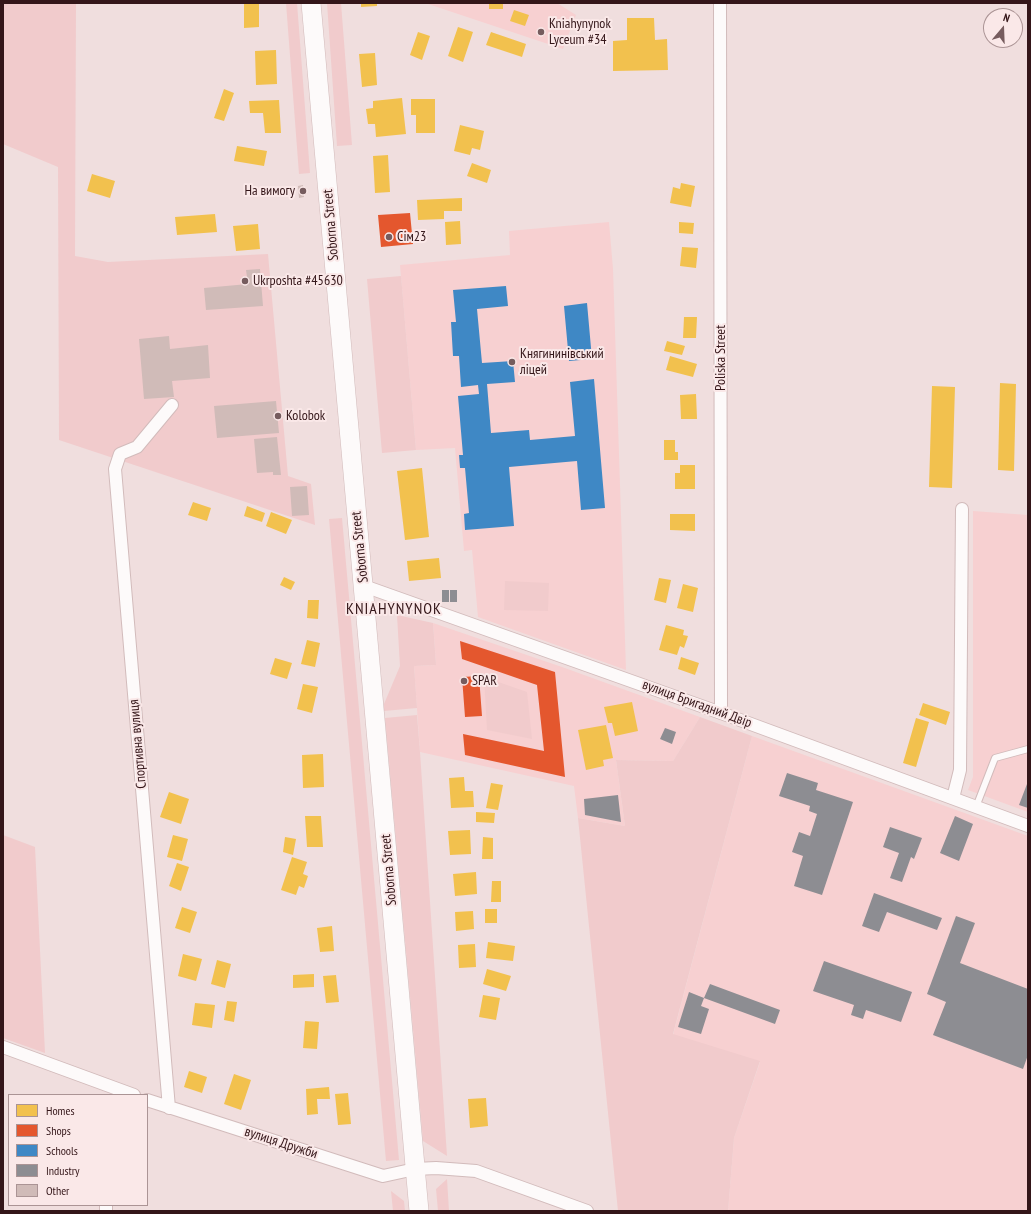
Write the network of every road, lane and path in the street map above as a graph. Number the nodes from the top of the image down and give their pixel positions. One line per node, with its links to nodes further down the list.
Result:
1 (311, 3): 5 (main road, Soborna Street)
2 (720, 3): 6 (street, Poliska Street)
3 (172, 405): 15 (street, Спортивна вулиця)
4 (962, 509): 8 (street)
5 (364, 586): 6 (street, вулиця Бригадний Двір); 16 (main road, Soborna Street)
6 (721, 713): 8 (street, вулиця Бригадний Двір)
7 (1028, 749): 9 (lane)
8 (953, 798): 9 (street, вулиця Бригадний Двір)
9 (976, 807): 10 (street, вулиця Бригадний Двір)
10 (1028, 826)
11 (3, 1047): 12 (street)
12 (100, 1089): 13 (street)
13 (128, 1094)
14 (148, 1100): 15 (street, вулиця Дружби)
15 (169, 1108): 16 (street, вулиця Дружби)
16 (415, 1169): 17 (main road, Soborna Street); 18 (street, вулиця Дружби)
17 (419, 1211)
18 (587, 1211)

